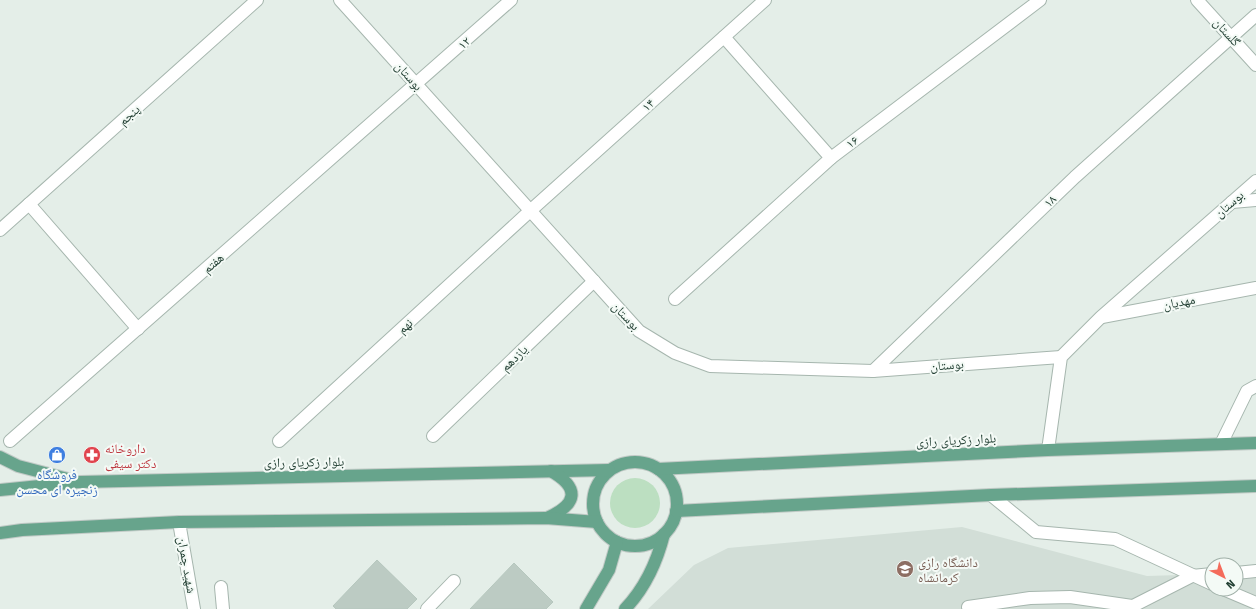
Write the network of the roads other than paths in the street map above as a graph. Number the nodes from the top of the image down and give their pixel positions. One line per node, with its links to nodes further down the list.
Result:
1 (257, 0): 16 (street, پنجم)
2 (340, 0): 11 (street, بوستان)
3 (511, 0): 11 (street, ۱۲)
4 (765, 0): 8 (street, ۱۴)
5 (1197, 0): 9 (street, گلستان)
6 (1036, 1): 12 (street, ۱۶)
7 (1256, 15): 9 (street, ۱۸)
8 (724, 37): 12 (street); 17 (street, ۱۴)
9 (1231, 37): 10 (street, گلستان); 25 (street, ۱۸)
10 (1256, 65)
11 (416, 85): 17 (street, بوستان); 23 (street, هفتم)
12 (831, 158): 21 (street, ۱۶)
13 (1256, 181): 15 (street, بوستان)
14 (1256, 200): 15 (street)
15 (1232, 202): 22 (street, بوستان)
16 (30, 204): 18 (street, پنجم); 23 (street)
17 (530, 211): 19 (street, بوستان); 29 (street, نهم)
18 (0, 230)
19 (594, 281): 25 (street, بوستان); 27 (street, یازدهم)
20 (1256, 288): 22 (street, مهدیان)
21 (675, 299)
22 (1101, 317): 24 (street, بوستان)
23 (138, 329): 28 (street, هفتم)
24 (1061, 357): 25 (street, بوستان); 32 (street)
25 (873, 370)
26 (1256, 386): 31 (street)
27 (433, 436)
28 (10, 441)
29 (279, 441)
30 (1256, 443): 31 (main road, بلوار زکریای رازی)
31 (1221, 444): 32 (main road, بلوار زکریای رازی)
32 (1048, 450): 34 (main road, بلوار زکریای رازی)
33 (0, 457): 37 (main road)
34 (658, 469): 35 (main road); 41 (main road)
35 (609, 470): 36 (main road, بلوار زکریای رازی); 44 (main road)
36 (551, 471): 37 (main road, بلوار زکریای رازی); 42 (main road)
37 (79, 482): 39 (main road, بلوار زکریای رازی)
38 (1256, 486): 40 (main road)
39 (0, 490)
40 (991, 495): 41 (main road); 53 (street)
41 (676, 511): 48 (main road)
42 (546, 518): 43 (main road); 44 (main road)
43 (179, 522): 46 (main road); 61 (street, شهید چمران)
44 (597, 522): 49 (main road)
45 (0, 525): 46 (main road)
46 (22, 530): 47 (main road)
47 (0, 533)
48 (664, 534): 49 (main road); 65 (main road)
49 (617, 542): 64 (main road)
50 (1256, 571): 51 (street)
51 (1244, 572)
52 (1204, 575): 53 (street)
53 (1192, 576): 55 (street); 60 (street)
54 (454, 580): 63 (street)
55 (1204, 581)
56 (221, 587): 62 (street)
57 (1242, 597): 58 (street)
58 (1256, 603)
59 (968, 607): 60 (street)
60 (1129, 608)
61 (194, 609)
62 (223, 609)
63 (427, 609)
64 (586, 609)
65 (625, 609)

